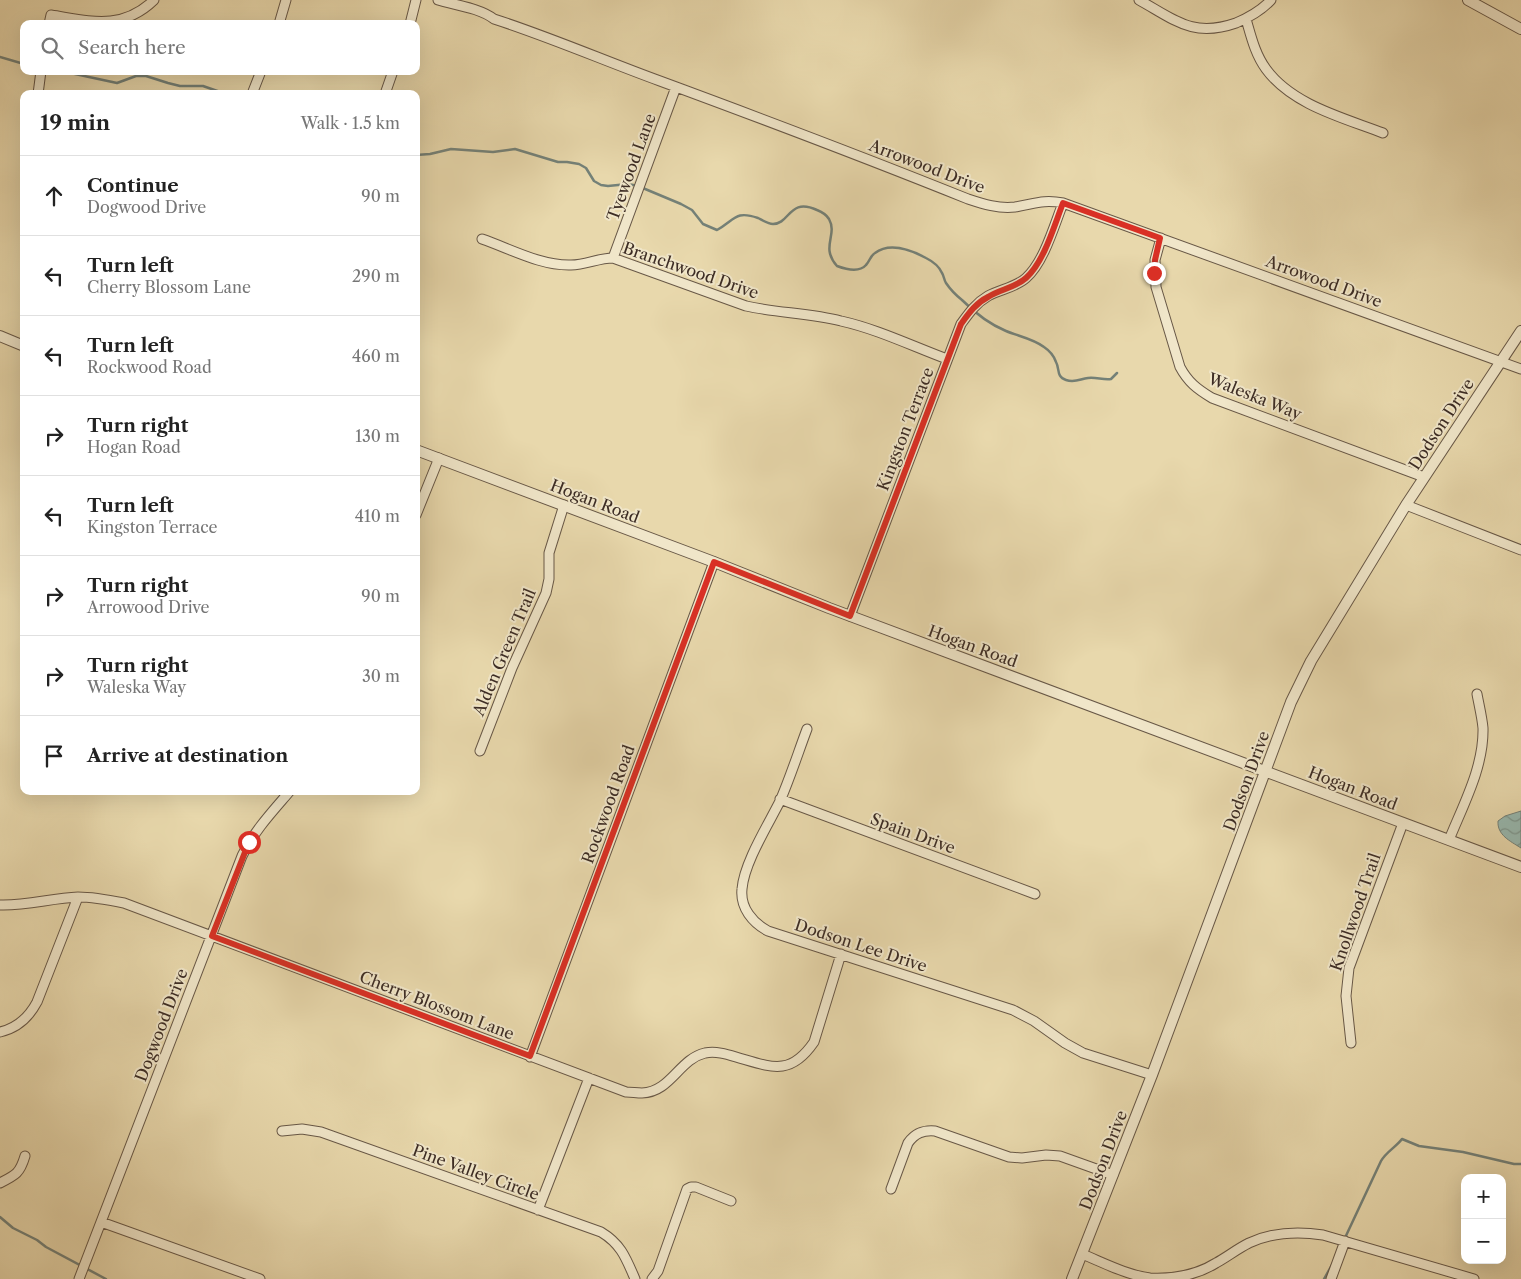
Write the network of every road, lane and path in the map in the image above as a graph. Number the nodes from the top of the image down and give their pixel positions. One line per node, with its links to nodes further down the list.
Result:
1 (154, 0): 11 (street)
2 (286, 0): 12 (street)
3 (416, 0): 13 (street)
4 (438, 0): 18 (street, Arrowood Drive)
5 (1139, 0): 8 (street)
6 (1271, 0): 8 (street)
7 (1468, 0): 14 (street)
8 (1246, 19): 22 (street)
9 (49, 20): 10 (street)
10 (83, 20)
11 (120, 20)
12 (279, 20)
13 (411, 20)
14 (1521, 28)
15 (41, 75): 19 (street)
16 (259, 75): 20 (street)
17 (391, 75): 21 (street)
18 (676, 87): 23 (street, Arrowood Drive); 26 (street, Tyewood Lane)
19 (39, 90)
20 (254, 90)
21 (386, 90)
22 (1383, 134)
23 (1063, 203): 25 (street, Arrowood Drive); 30 (street, Kingston Terrace)
24 (482, 238): 26 (street, Branchwood Drive)
25 (1160, 238): 31 (street, Arrowood Drive); 35 (street, Waleska Way)
26 (613, 258): 30 (street, Branchwood Drive)
27 (1521, 331): 31 (street, Dodson Drive)
28 (0, 336): 29 (street)
29 (20, 344)
30 (947, 359): 41 (street, Kingston Terrace)
31 (1501, 361): 32 (street, Arrowood Drive); 35 (street, Dodson Drive)
32 (1521, 369)
33 (420, 451): 34 (street, Hogan Road)
34 (438, 458): 36 (street); 37 (street, Hogan Road)
35 (1424, 477): 38 (street, Dodson Drive)
36 (420, 505)
37 (564, 505): 40 (street, Hogan Road); 44 (street, Alden Green Trail)
38 (1406, 505): 39 (street); 45 (street, Dodson Drive)
39 (1521, 550)
40 (714, 562): 41 (street, Hogan Road); 58 (street, Rockwood Road)
41 (850, 616): 45 (street, Hogan Road)
42 (1477, 694): 49 (street)
43 (807, 729): 47 (street, Dodson Lee Drive)
44 (480, 751)
45 (1266, 772): 48 (street, Hogan Road); 59 (street, Dodson Drive)
46 (286, 795): 54 (street, Dogwood Drive)
47 (780, 799): 51 (street, Spain Drive); 55 (street, Dodson Lee Drive)
48 (1402, 823): 49 (street, Hogan Road); 57 (street, Knollwood Trail)
49 (1449, 840): 50 (street, Hogan Road)
50 (1521, 867)
51 (1035, 894)
52 (78, 897): 53 (street, Cherry Blossom Lane); 54 (street, Cherry Blossom Lane); 56 (street)
53 (0, 905)
54 (212, 936): 58 (street, Cherry Blossom Lane); 68 (street, Dogwood Drive)
55 (842, 954): 59 (street, Dodson Lee Drive); 60 (street, Cherry Blossom Lane)
56 (0, 1032)
57 (1352, 1043)
58 (530, 1056): 60 (street, Cherry Blossom Lane)
59 (1152, 1076): 63 (street, Dodson Drive)
60 (588, 1078): 67 (street)
61 (282, 1131): 67 (street, Pine Valley Circle)
62 (25, 1156): 64 (street)
63 (1113, 1175): 65 (street); 70 (street, Dodson Drive)
64 (0, 1183)
65 (891, 1189)
66 (731, 1201): 74 (street)
67 (538, 1210): 73 (street, Pine Valley Circle)
68 (101, 1222): 71 (street, Dogwood Drive); 72 (street)
69 (1345, 1241): 70 (street); 76 (street); 77 (street)
70 (1082, 1254): 75 (street, Dodson Drive)
71 (79, 1279)
72 (260, 1279)
73 (635, 1279)
74 (652, 1279)
75 (1072, 1279)
76 (1331, 1279)
77 (1474, 1279)

